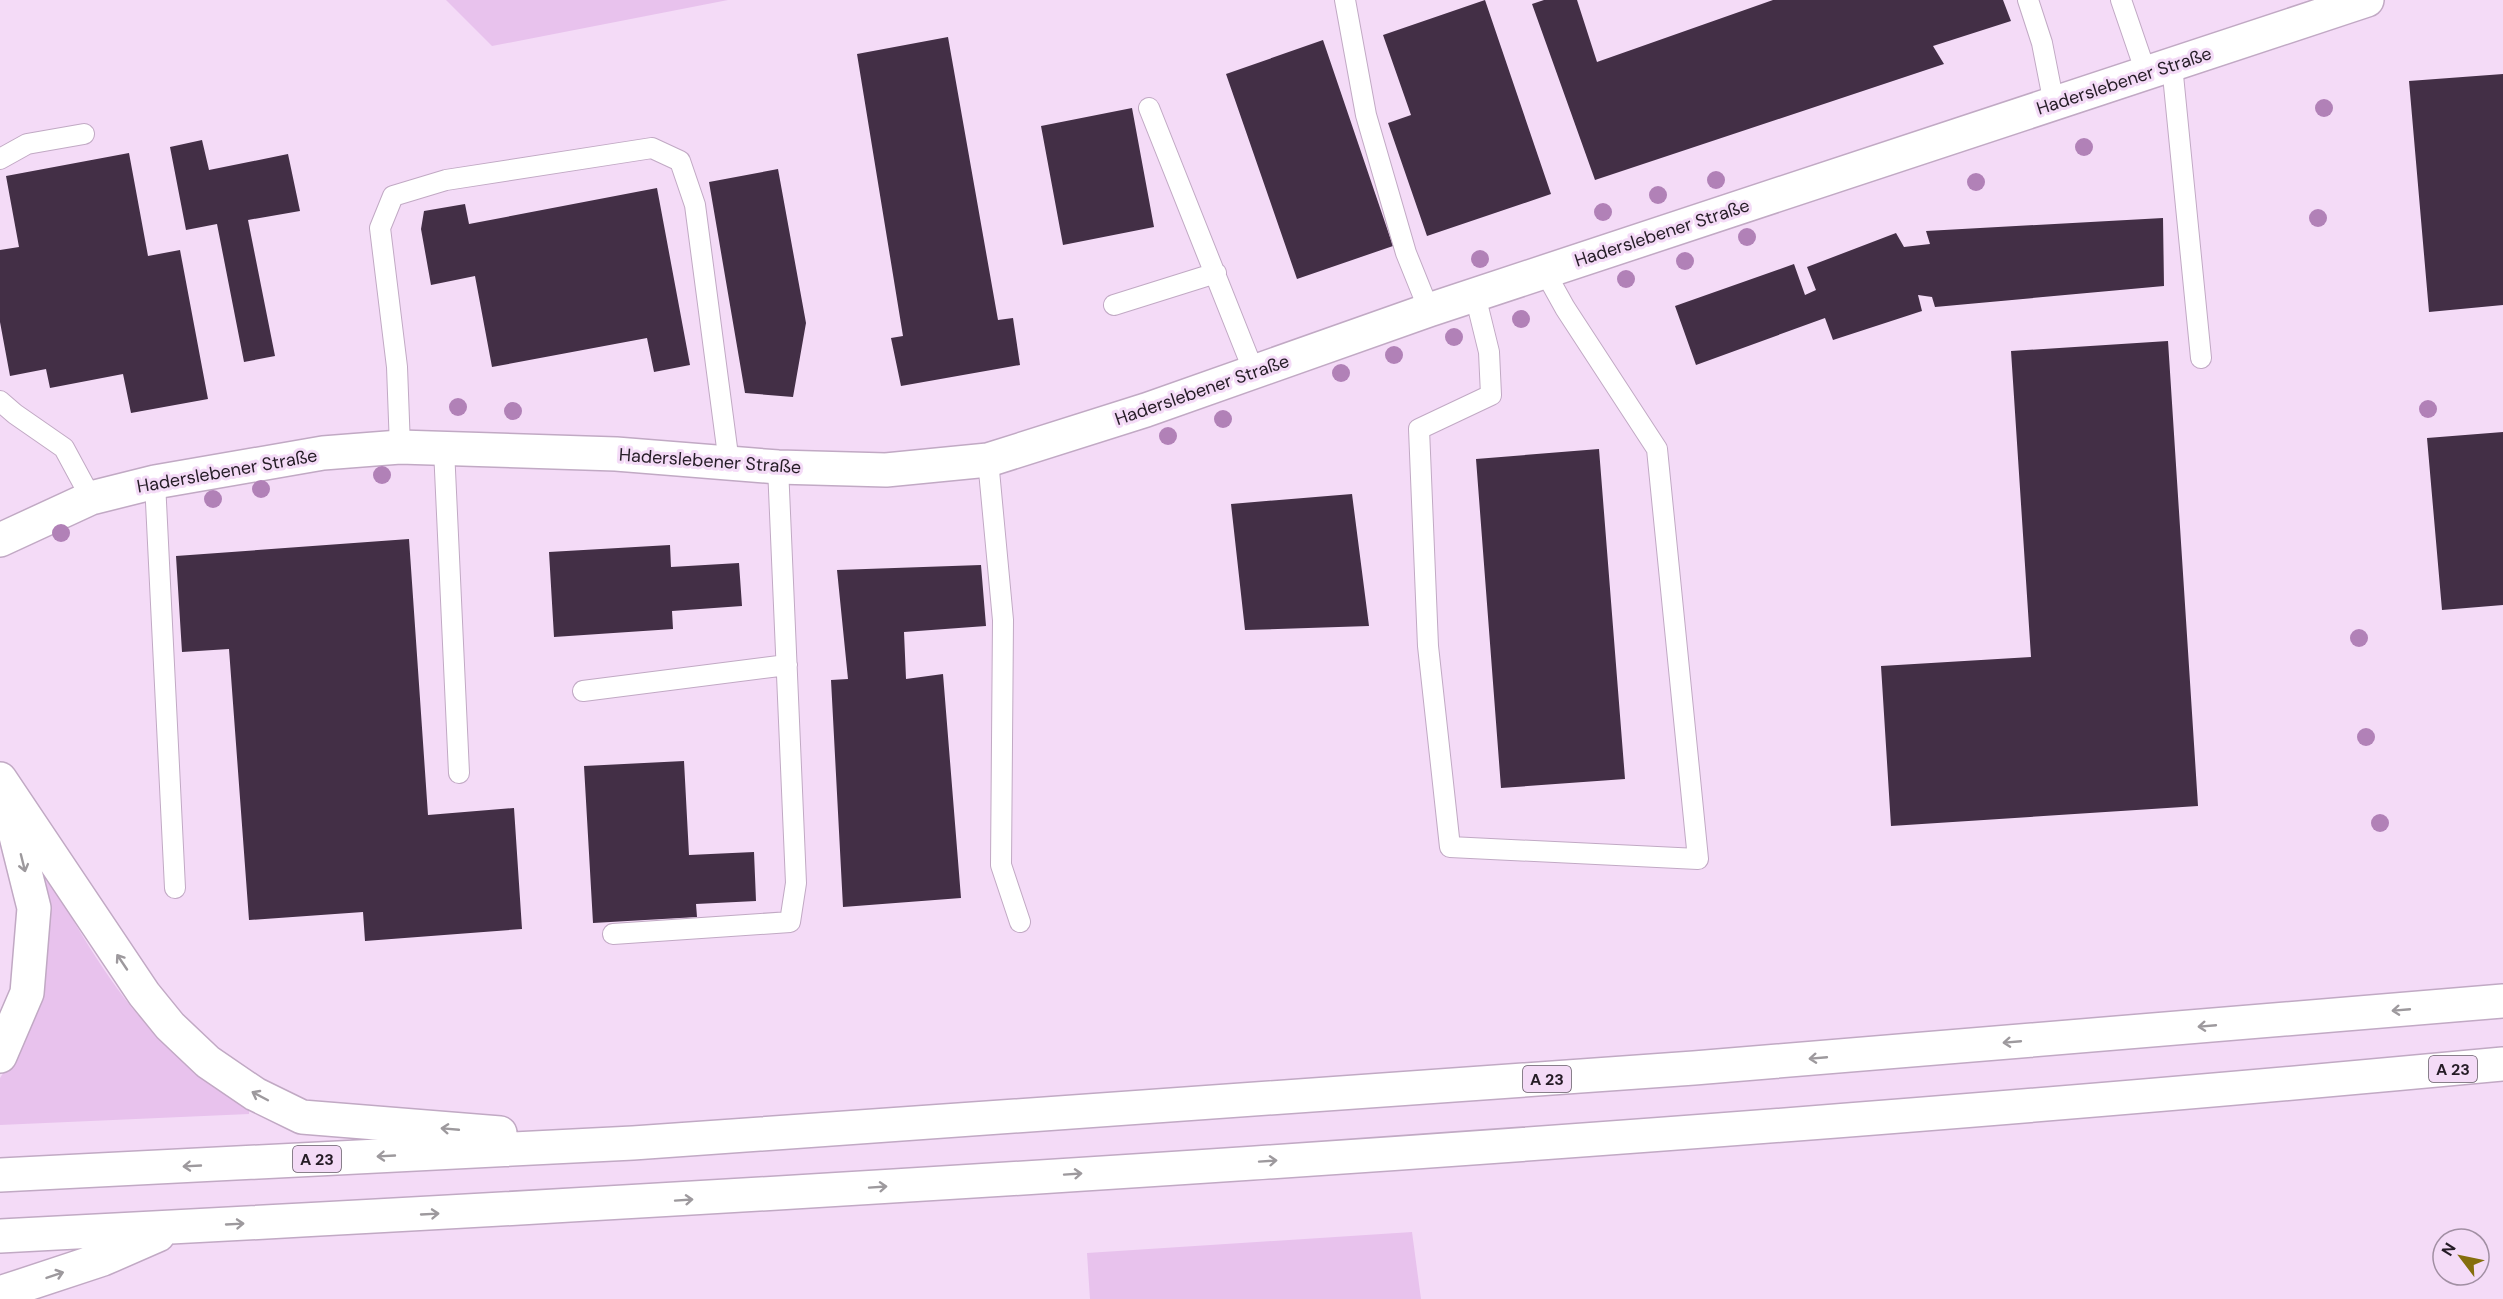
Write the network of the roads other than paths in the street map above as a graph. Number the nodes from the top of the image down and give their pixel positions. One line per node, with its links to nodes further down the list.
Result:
1 (1345, 0): 14 (lane)
2 (2028, 0): 6 (lane)
3 (2121, 0): 5 (lane)
4 (2367, 0): 5 (main road, Haderslebener Straße)
5 (2159, 69): 6 (main road, Haderslebener Straße); 15 (lane)
6 (2054, 104): 10 (main road, Haderslebener Straße)
7 (1149, 108): 11 (lane)
8 (84, 134): 9 (lane)
9 (0, 159)
10 (1545, 272): 12 (main road, Haderslebener Straße); 12 (lane)
11 (1216, 273): 13 (lane); 16 (lane)
12 (1475, 295): 14 (main road, Haderslebener Straße)
13 (1114, 305)
14 (1429, 310): 16 (main road, Haderslebener Straße)
15 (2201, 358)
16 (1254, 372): 20 (main road, Haderslebener Straße)
17 (0, 401): 24 (lane)
18 (400, 447): 19 (main road, Haderslebener Straße); 21 (lane); 23 (main road, Haderslebener Straße)
19 (444, 449): 21 (main road, Haderslebener Straße); 28 (lane)
20 (988, 460): 22 (main road, Haderslebener Straße); 31 (lane)
21 (729, 463): 22 (main road, Haderslebener Straße)
22 (778, 467): 26 (lane)
23 (155, 482): 24 (main road, Haderslebener Straße); 30 (lane)
24 (91, 498): 25 (main road, Haderslebener Straße)
25 (0, 540)
26 (787, 665): 27 (lane); 32 (lane)
27 (583, 691)
28 (459, 773)
29 (2, 782): 34 (main road, one-way to 34); 36 (main road, one-way to 29)
30 (175, 888)
31 (1020, 922)
32 (613, 934)
33 (2503, 1001): 36 (main road, A 23, one-way to 36)
34 (0, 1056)
35 (2503, 1064): 38 (main road, A 23, one-way to 35)
36 (633, 1143): 37 (main road, A 23, one-way to 37)
37 (0, 1175)
38 (177, 1227): 39 (main road, A 23); 40 (main road, one-way to 38)
39 (0, 1236)
40 (0, 1293)

